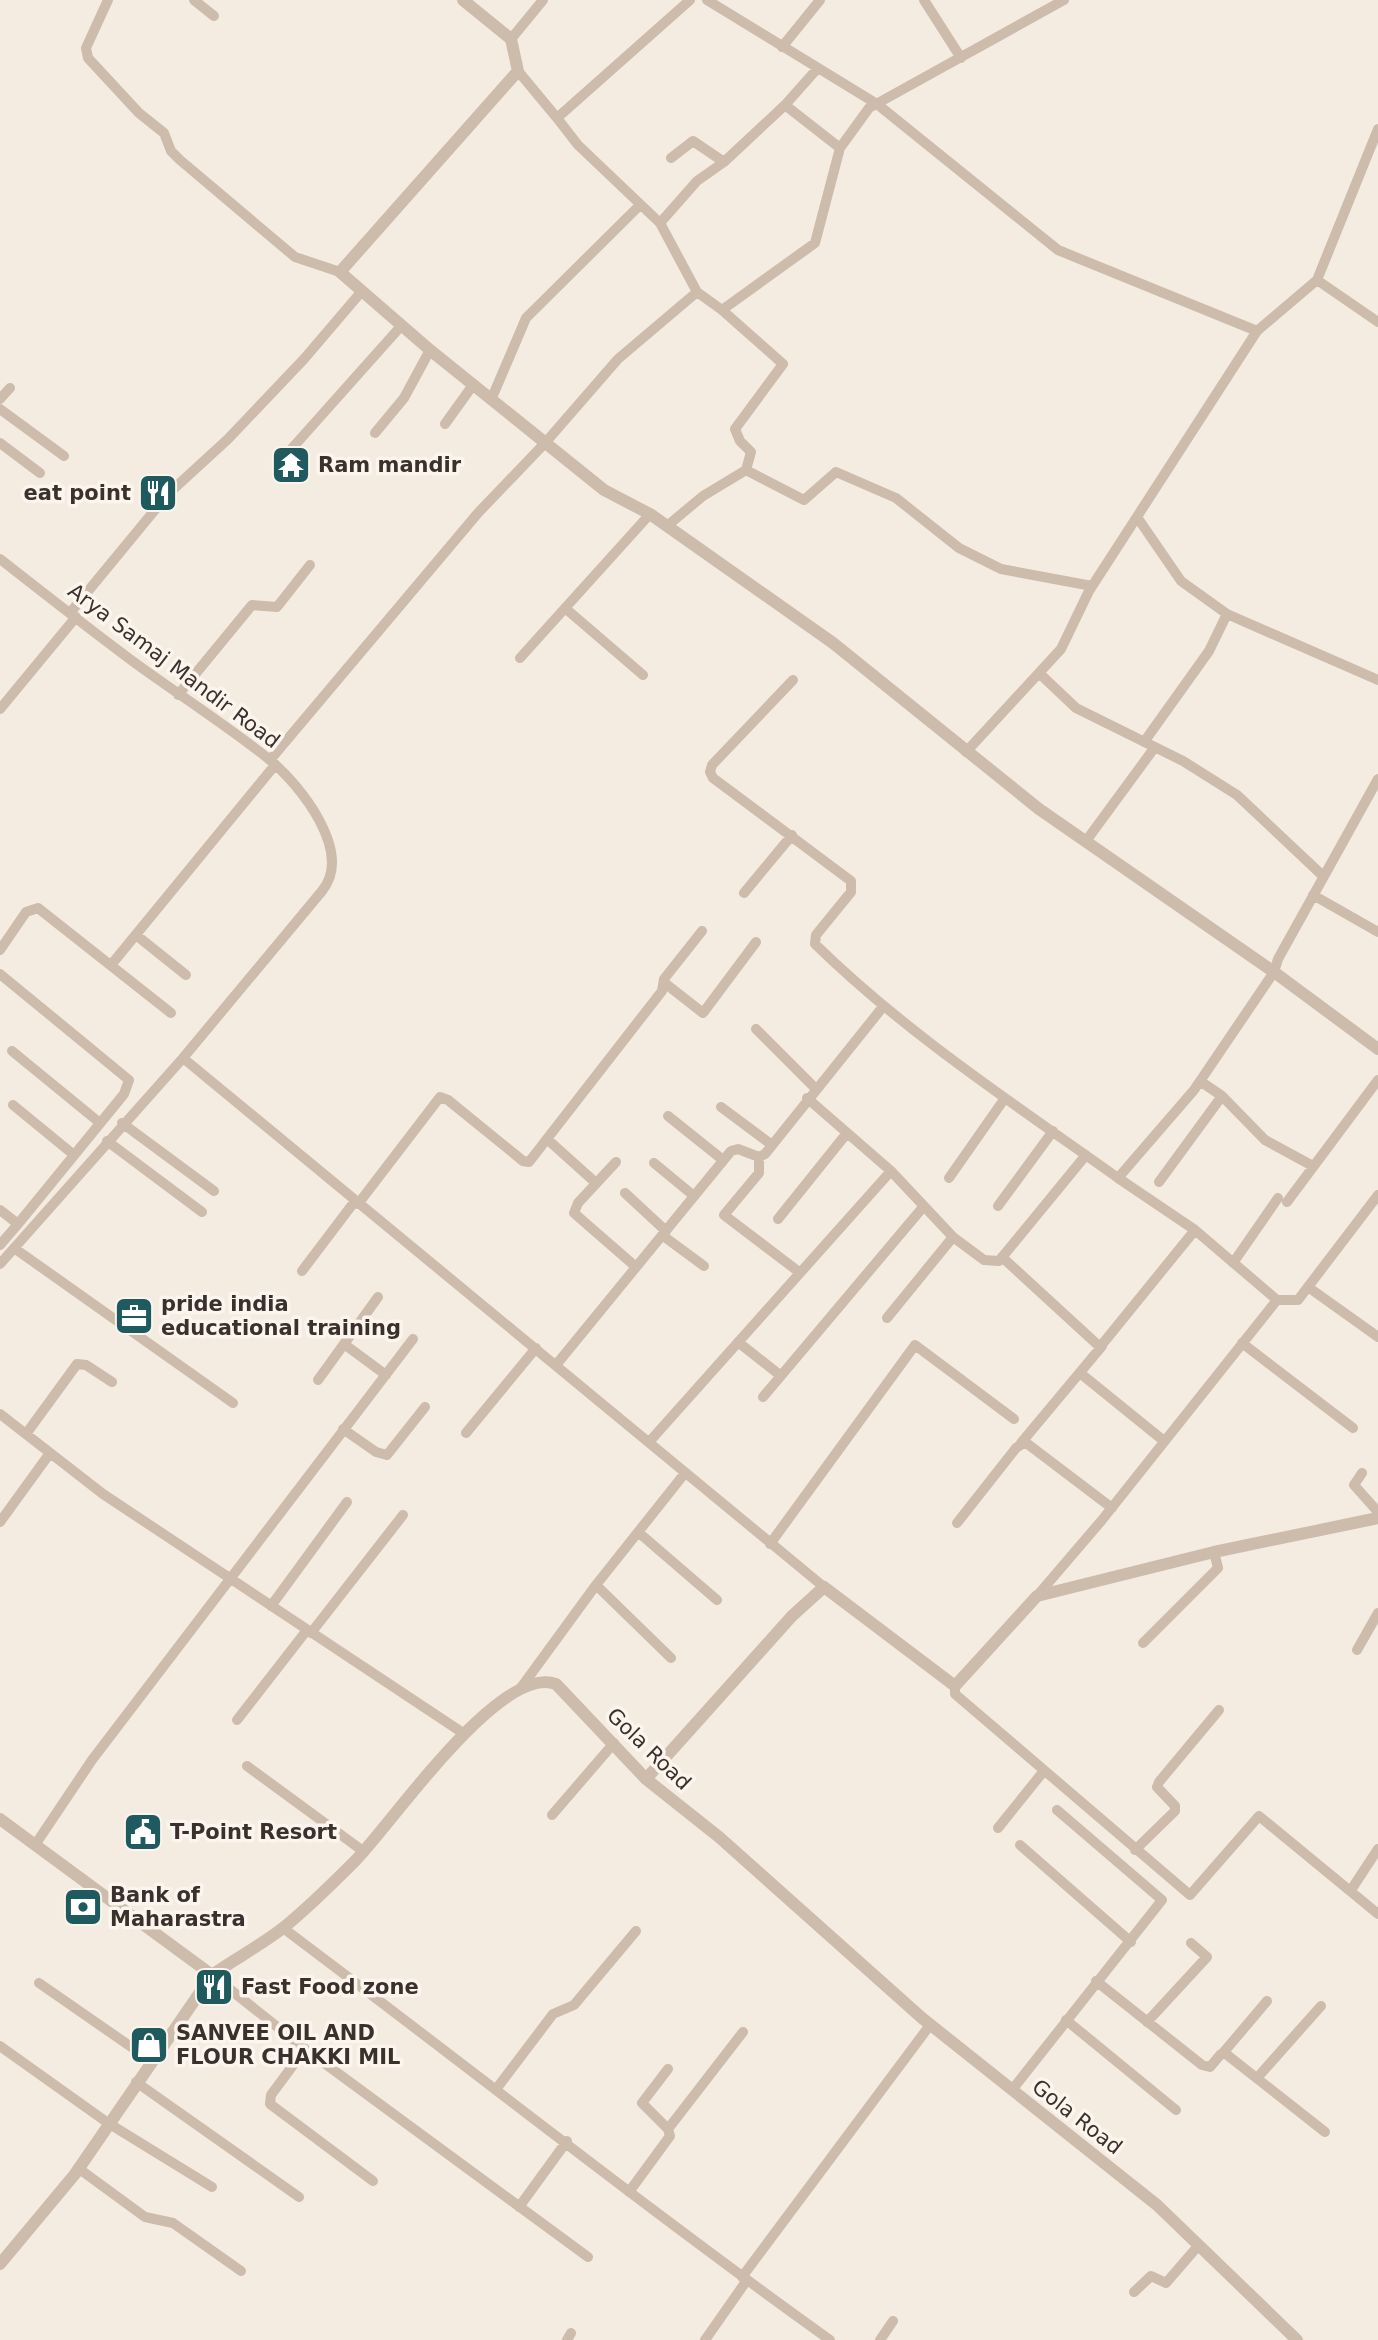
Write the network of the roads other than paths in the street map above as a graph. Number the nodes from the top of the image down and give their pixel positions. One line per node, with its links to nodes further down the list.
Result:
1 (108, 0): 25 (street)
2 (194, 0): 10 (street)
3 (463, 0): 11 (street)
4 (543, 0): 11 (street)
5 (690, 0): 18 (street)
6 (707, 0): 12 (street)
7 (820, 0): 12 (street)
8 (924, 0): 13 (street)
9 (1064, 0): 13 (street)
10 (214, 16)
11 (511, 39): 15 (street)
12 (782, 47): 14 (street)
13 (961, 58): 16 (street)
14 (817, 69): 16 (street); 17 (street)
15 (518, 71): 18 (street); 25 (street)
16 (877, 104): 20 (street); 32 (street)
17 (785, 105): 20 (street); 22 (street)
18 (557, 118): 23 (street)
19 (1378, 130): 26 (street)
20 (840, 148): 29 (street)
21 (671, 158): 22 (street)
22 (724, 162): 24 (street)
23 (639, 206): 24 (street); 37 (street)
24 (660, 223): 28 (street)
25 (340, 272): 27 (street)
26 (1317, 280): 30 (street); 32 (street)
27 (362, 291): 31 (street); 55 (street)
28 (697, 292): 29 (street); 42 (street)
29 (722, 310): 45 (street)
30 (1378, 322)
31 (402, 326): 33 (street); 44 (street)
32 (1257, 331): 48 (street)
33 (430, 350): 34 (street); 40 (street)
34 (473, 385): 37 (street); 39 (street)
35 (10, 388): 36 (street)
36 (0, 399)
37 (491, 400): 42 (street)
38 (0, 409): 43 (street)
39 (445, 424)
40 (374, 433)
41 (0, 443): 46 (street)
42 (545, 443): 47 (street); 66 (street)
43 (64, 456)
44 (278, 464)
45 (746, 470): 49 (street); 52 (street)
46 (40, 473)
47 (650, 514): 49 (street); 53 (street)
48 (1137, 517): 52 (street); 54 (street)
49 (667, 526): 65 (street)
50 (0, 559): 55 (street, Arya Samaj Mandir Road)
51 (310, 565): 61 (street)
52 (1092, 586): 57 (street)
53 (565, 608): 56 (street); 58 (street)
54 (1227, 614): 60 (street); 63 (street)
55 (73, 615): 61 (street, Arya Samaj Mandir Road); 62 (street)
56 (520, 658)
57 (1039, 673): 63 (street); 65 (street)
58 (643, 675)
59 (793, 680): 68 (street)
60 (1378, 680)
61 (178, 695): 66 (street, Arya Samaj Mandir Road)
62 (0, 709)
63 (1144, 742): 64 (street)
64 (1155, 747): 69 (street); 70 (street)
65 (966, 752): 69 (street)
66 (273, 762): 75 (street); 88 (street, Arya Samaj Mandir Road)
67 (1378, 779): 70 (street)
68 (792, 835): 71 (street); 83 (street)
69 (1086, 841): 79 (street)
70 (1323, 876): 72 (street)
71 (744, 893)
72 (1313, 895): 74 (street); 79 (street)
73 (702, 931): 82 (street)
74 (1378, 932)
75 (136, 935): 78 (street); 81 (street)
76 (756, 942): 82 (street)
77 (0, 950): 78 (street)
78 (111, 965): 84 (street)
79 (1274, 972): 86 (street); 90 (street)
80 (0, 974): 98 (street)
81 (186, 975)
82 (666, 984): 102 (street)
83 (882, 1008): 91 (street); 94 (street)
84 (171, 1013)
85 (757, 1029): 91 (street)
86 (1378, 1049)
87 (12, 1051): 98 (street)
88 (183, 1058): 99 (street); 121 (street)
89 (1378, 1080): 111 (street)
90 (1200, 1081): 92 (street); 114 (street)
91 (815, 1088): 93 (street)
92 (1222, 1097): 111 (street); 115 (street)
93 (807, 1098): 101 (street); 104 (street)
94 (1005, 1098): 100 (street); 113 (street)
95 (13, 1105): 106 (street)
96 (721, 1107): 104 (street)
97 (668, 1116): 108 (street)
98 (100, 1123): 106 (street)
99 (122, 1123): 103 (street); 117 (street)
100 (1053, 1131): 105 (street); 123 (street)
101 (847, 1133): 112 (street); 126 (street)
102 (547, 1139): 116 (street); 121 (street)
103 (107, 1141): 125 (street); 132 (street)
104 (772, 1145): 107 (street)
105 (1086, 1155): 114 (street); 133 (street)
106 (74, 1156): 127 (street)
107 (759, 1157): 108 (street); 139 (street)
108 (723, 1160): 120 (street)
109 (616, 1162): 116 (street)
110 (654, 1163): 120 (street)
111 (1311, 1166): 134 (street)
112 (891, 1171): 122 (street); 139 (street)
113 (949, 1178)
114 (1118, 1178): 128 (street)
115 (1159, 1182)
116 (596, 1183): 136 (street)
117 (214, 1191)
118 (625, 1193): 129 (street)
119 (1378, 1195): 140 (street)
120 (694, 1196): 129 (street)
121 (357, 1203): 138 (street); 150 (street)
122 (924, 1206): 130 (street); 154 (street)
123 (998, 1206)
124 (0, 1210): 127 (street)
125 (202, 1212)
126 (778, 1219)
127 (18, 1224): 131 (street)
128 (1195, 1230): 134 (street); 149 (street)
129 (664, 1233): 136 (street); 137 (street)
130 (953, 1237): 133 (street); 143 (street)
131 (0, 1245)
132 (14, 1248): 135 (street); 158 (street)
133 (1002, 1257): 149 (street)
134 (1233, 1263): 142 (street)
135 (0, 1264)
136 (636, 1266): 151 (street)
137 (704, 1266)
138 (302, 1271)
139 (799, 1272): 146 (street)
140 (1308, 1287): 142 (street); 144 (street)
141 (378, 1297): 148 (street)
142 (1277, 1300): 147 (street)
143 (887, 1318)
144 (1378, 1337)
145 (413, 1339): 153 (street)
146 (738, 1342): 154 (street); 166 (street)
147 (1242, 1343): 162 (street); 167 (street)
148 (344, 1344): 153 (street); 155 (street)
149 (1102, 1346): 152 (street)
150 (536, 1348): 151 (street); 164 (street)
151 (556, 1365): 166 (street)
152 (1080, 1373): 167 (street); 168 (street)
153 (386, 1374): 163 (street)
154 (780, 1376): 157 (street)
155 (318, 1380)
156 (113, 1382): 165 (street)
157 (763, 1396)
158 (233, 1403)
159 (425, 1407): 163 (street)
160 (0, 1414): 165 (street)
161 (1014, 1419): 180 (street)
162 (1353, 1428)
163 (343, 1429): 182 (street)
164 (466, 1433)
165 (26, 1434): 169 (street)
166 (650, 1441): 170 (street)
167 (1164, 1441): 173 (street)
168 (1021, 1443): 173 (street); 178 (street)
169 (50, 1452): 177 (street); 182 (street)
170 (685, 1473): 179 (street); 180 (street)
171 (1362, 1473): 174 (street)
172 (347, 1502): 187 (street)
173 (1112, 1507): 185 (street)
174 (1378, 1512)
175 (403, 1515): 189 (street)
176 (1378, 1518): 181 (street)
177 (0, 1522)
178 (957, 1522)
179 (638, 1532): 183 (street); 186 (street)
180 (769, 1544): 184 (street)
181 (1213, 1552): 185 (street); 190 (street)
182 (230, 1579): 187 (street); 206 (street)
183 (596, 1585): 192 (street); 194 (street)
184 (824, 1587): 193 (street); 201 (street)
185 (1037, 1596): 193 (street)
186 (717, 1600)
187 (271, 1606): 189 (street)
188 (1378, 1613): 191 (street)
189 (309, 1632): 196 (street); 197 (street)
190 (1143, 1643)
191 (1357, 1650)
192 (671, 1658)
193 (954, 1686): 200 (street)
194 (520, 1689): 197 (street, Gola Road); 198 (street, Gola Road)
195 (1219, 1710): 209 (street)
196 (237, 1720)
197 (463, 1733): 210 (street, Gola Road)
198 (614, 1743): 201 (street, Gola Road); 203 (street)
199 (247, 1766): 210 (street)
200 (1043, 1772): 205 (street); 209 (street)
201 (646, 1779): 224 (street, Gola Road)
202 (1057, 1810): 215 (street)
203 (552, 1815)
204 (0, 1819): 206 (street)
205 (998, 1828)
206 (35, 1845): 217 (street)
207 (1020, 1845): 215 (street)
208 (1378, 1849): 211 (street)
209 (1135, 1850): 211 (street)
210 (363, 1851): 213 (street, Gola Road)
211 (1351, 1890): 212 (street)
212 (1378, 1914)
213 (283, 1928): 217 (street, Gola Road); 233 (street)
214 (636, 1931): 233 (street)
215 (1131, 1942): 218 (street)
216 (1191, 1943): 223 (street)
217 (212, 1975): 227 (street); 229 (street)
218 (1096, 1981): 222 (street); 223 (street)
219 (39, 1983): 229 (street)
220 (1267, 2001): 228 (street)
221 (1321, 2006): 231 (street)
222 (1066, 2020): 234 (street); 235 (street)
223 (1147, 2022): 228 (street)
224 (930, 2025): 234 (street, Gola Road); 250 (street)
225 (743, 2032): 237 (street)
226 (0, 2046): 236 (street)
227 (305, 2049): 241 (street); 245 (street)
228 (1223, 2053): 231 (street)
229 (150, 2060): 232 (street)
230 (668, 2069): 237 (street)
231 (1257, 2078): 238 (street)
232 (135, 2082): 236 (street); 244 (street)
233 (497, 2088): 239 (street)
234 (1012, 2090): 246 (street, Gola Road)
235 (1176, 2110)
236 (108, 2123): 240 (street); 242 (street)
237 (668, 2129): 243 (street)
238 (1325, 2132)
239 (567, 2141): 243 (street); 245 (street)
240 (78, 2168): 248 (street); 249 (street)
241 (373, 2181)
242 (212, 2187)
243 (629, 2192): 250 (street)
244 (299, 2197)
245 (519, 2207): 247 (street)
246 (1198, 2246): 251 (street); 256 (street, Gola Road)
247 (588, 2257)
248 (0, 2264)
249 (242, 2271)
250 (744, 2279): 253 (street); 254 (street)
251 (1135, 2292)
252 (893, 2321): 255 (street)
253 (705, 2340)
254 (830, 2340)
255 (880, 2340)
256 (1297, 2340)

